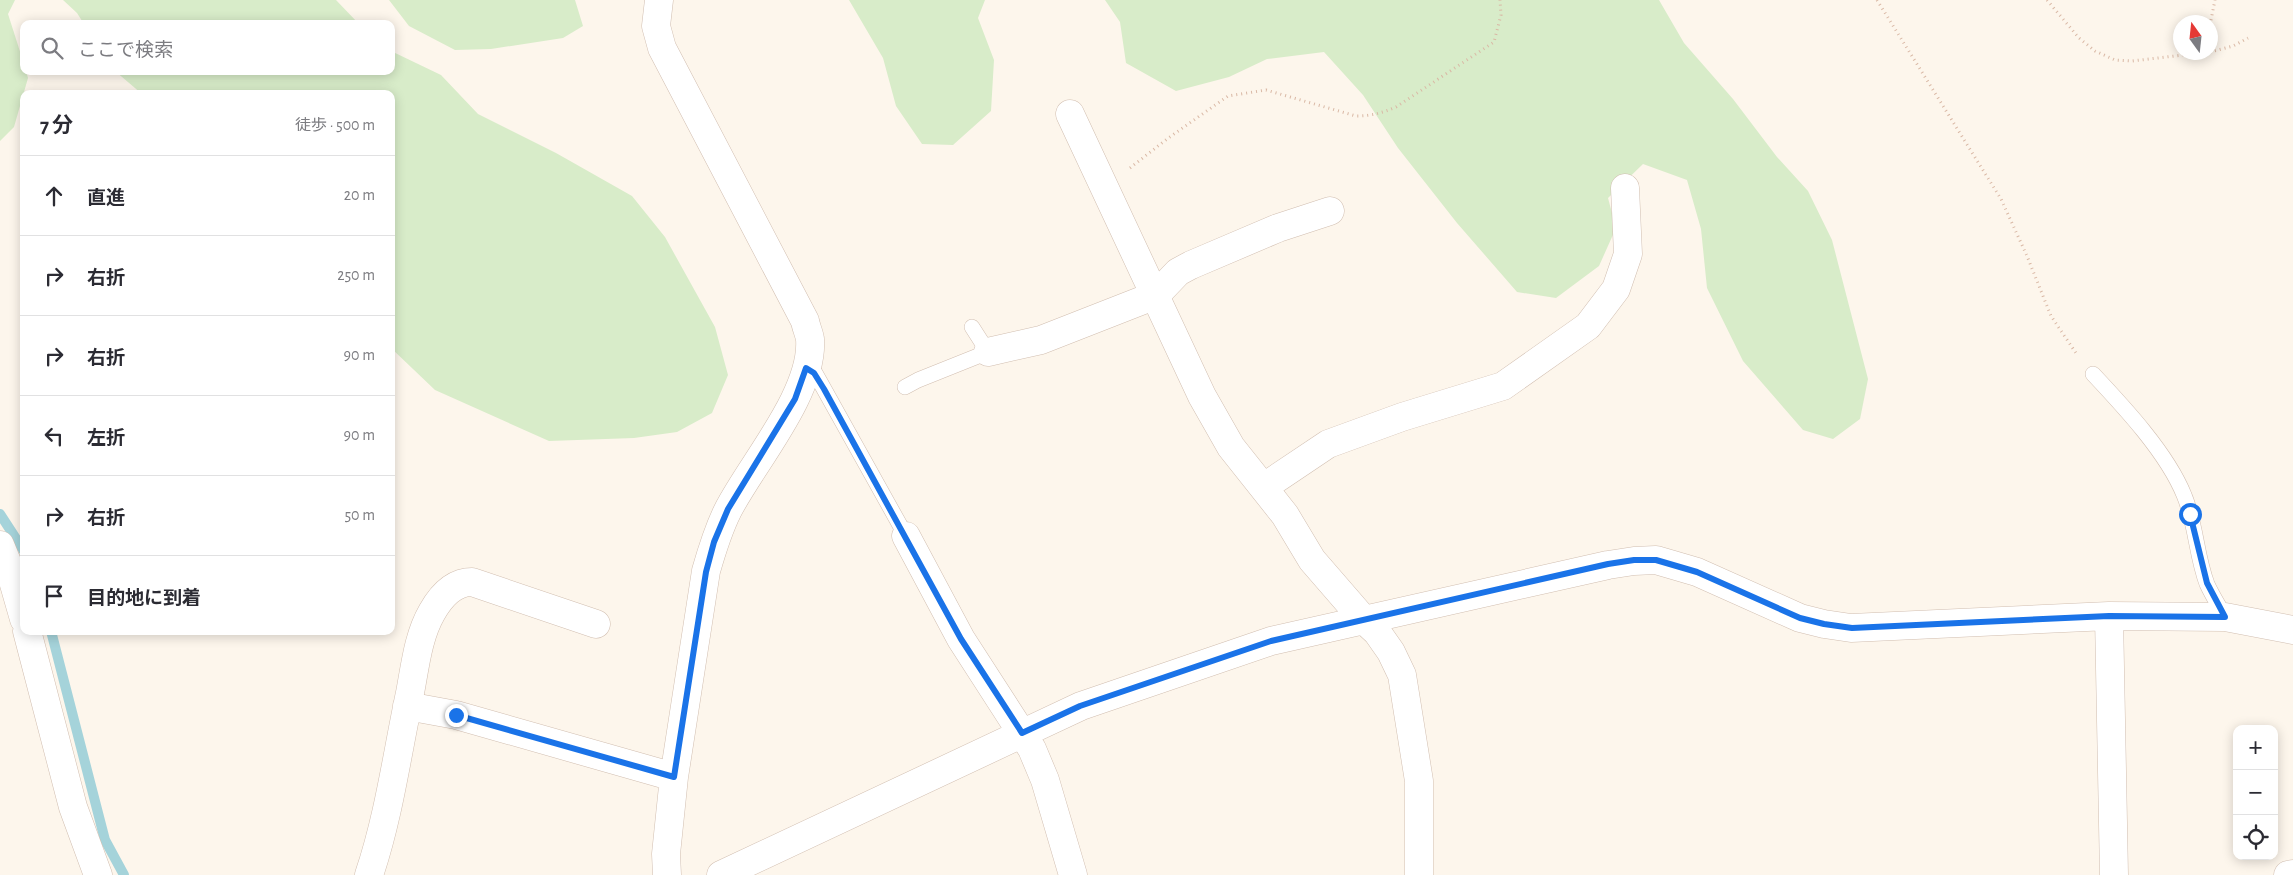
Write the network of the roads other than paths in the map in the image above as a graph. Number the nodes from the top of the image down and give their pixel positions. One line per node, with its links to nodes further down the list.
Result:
1 (659, 0): 8 (street)
2 (1070, 114): 5 (street)
3 (1625, 188): 11 (street)
4 (1330, 211): 5 (street)
5 (1156, 295): 7 (street); 11 (street)
6 (972, 327): 7 (lane)
7 (988, 352): 10 (lane)
8 (806, 368): 12 (lane); 23 (street)
9 (2093, 374): 16 (lane)
10 (904, 387)
11 (1264, 486): 17 (street)
12 (906, 536): 22 (street)
13 (0, 545): 14 (street)
14 (20, 605)
15 (2109, 616): 16 (street); 17 (street); 31 (street)
16 (2225, 617): 19 (street)
17 (1364, 620): 22 (street); 30 (street)
18 (596, 624): 21 (street)
19 (2293, 630)
20 (28, 635): 25 (street)
21 (407, 706): 23 (street); 26 (street)
22 (1022, 733): 28 (street); 29 (street)
23 (674, 777): 27 (street)
24 (2293, 874): 32 (street)
25 (98, 875)
26 (369, 875)
27 (667, 875)
28 (721, 875)
29 (1073, 875)
30 (1419, 875)
31 (2114, 875)
32 (2288, 875)

